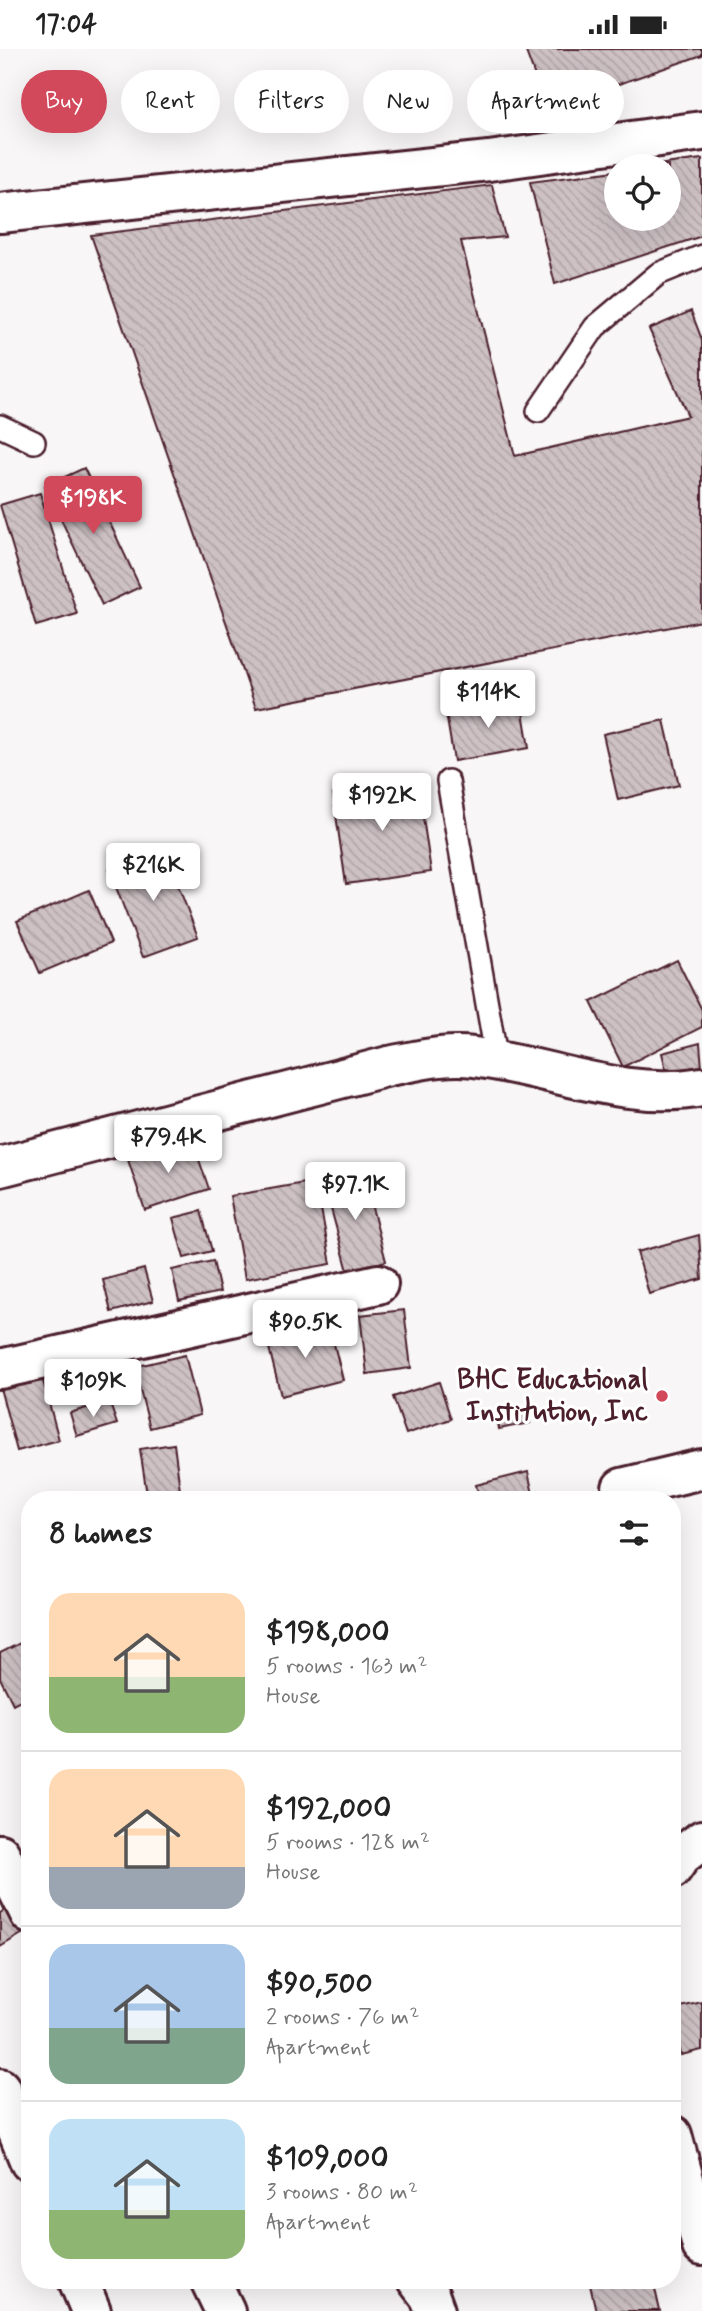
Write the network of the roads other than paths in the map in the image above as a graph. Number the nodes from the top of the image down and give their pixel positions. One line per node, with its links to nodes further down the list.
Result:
1 (702, 131): 2 (street)
2 (0, 213)
3 (702, 256): 4 (lane)
4 (538, 411)
5 (0, 426): 6 (lane)
6 (34, 442)
7 (448, 781): 8 (lane)
8 (497, 1061): 9 (street); 10 (street)
9 (702, 1087)
10 (0, 1167)
11 (378, 1284): 12 (street)
12 (0, 1369)
13 (702, 1469): 14 (street)
14 (622, 1488)
15 (702, 1840): 17 (street)
16 (0, 1854): 18 (street)
17 (681, 1856)
18 (21, 1896)
19 (0, 2088): 20 (street)
20 (21, 2140)
21 (681, 2168): 22 (street)
22 (702, 2246)
23 (82, 2289): 26 (street)
24 (214, 2289): 27 (street)
25 (424, 2289): 28 (street)
26 (91, 2311)
27 (225, 2311)
28 (435, 2311)

